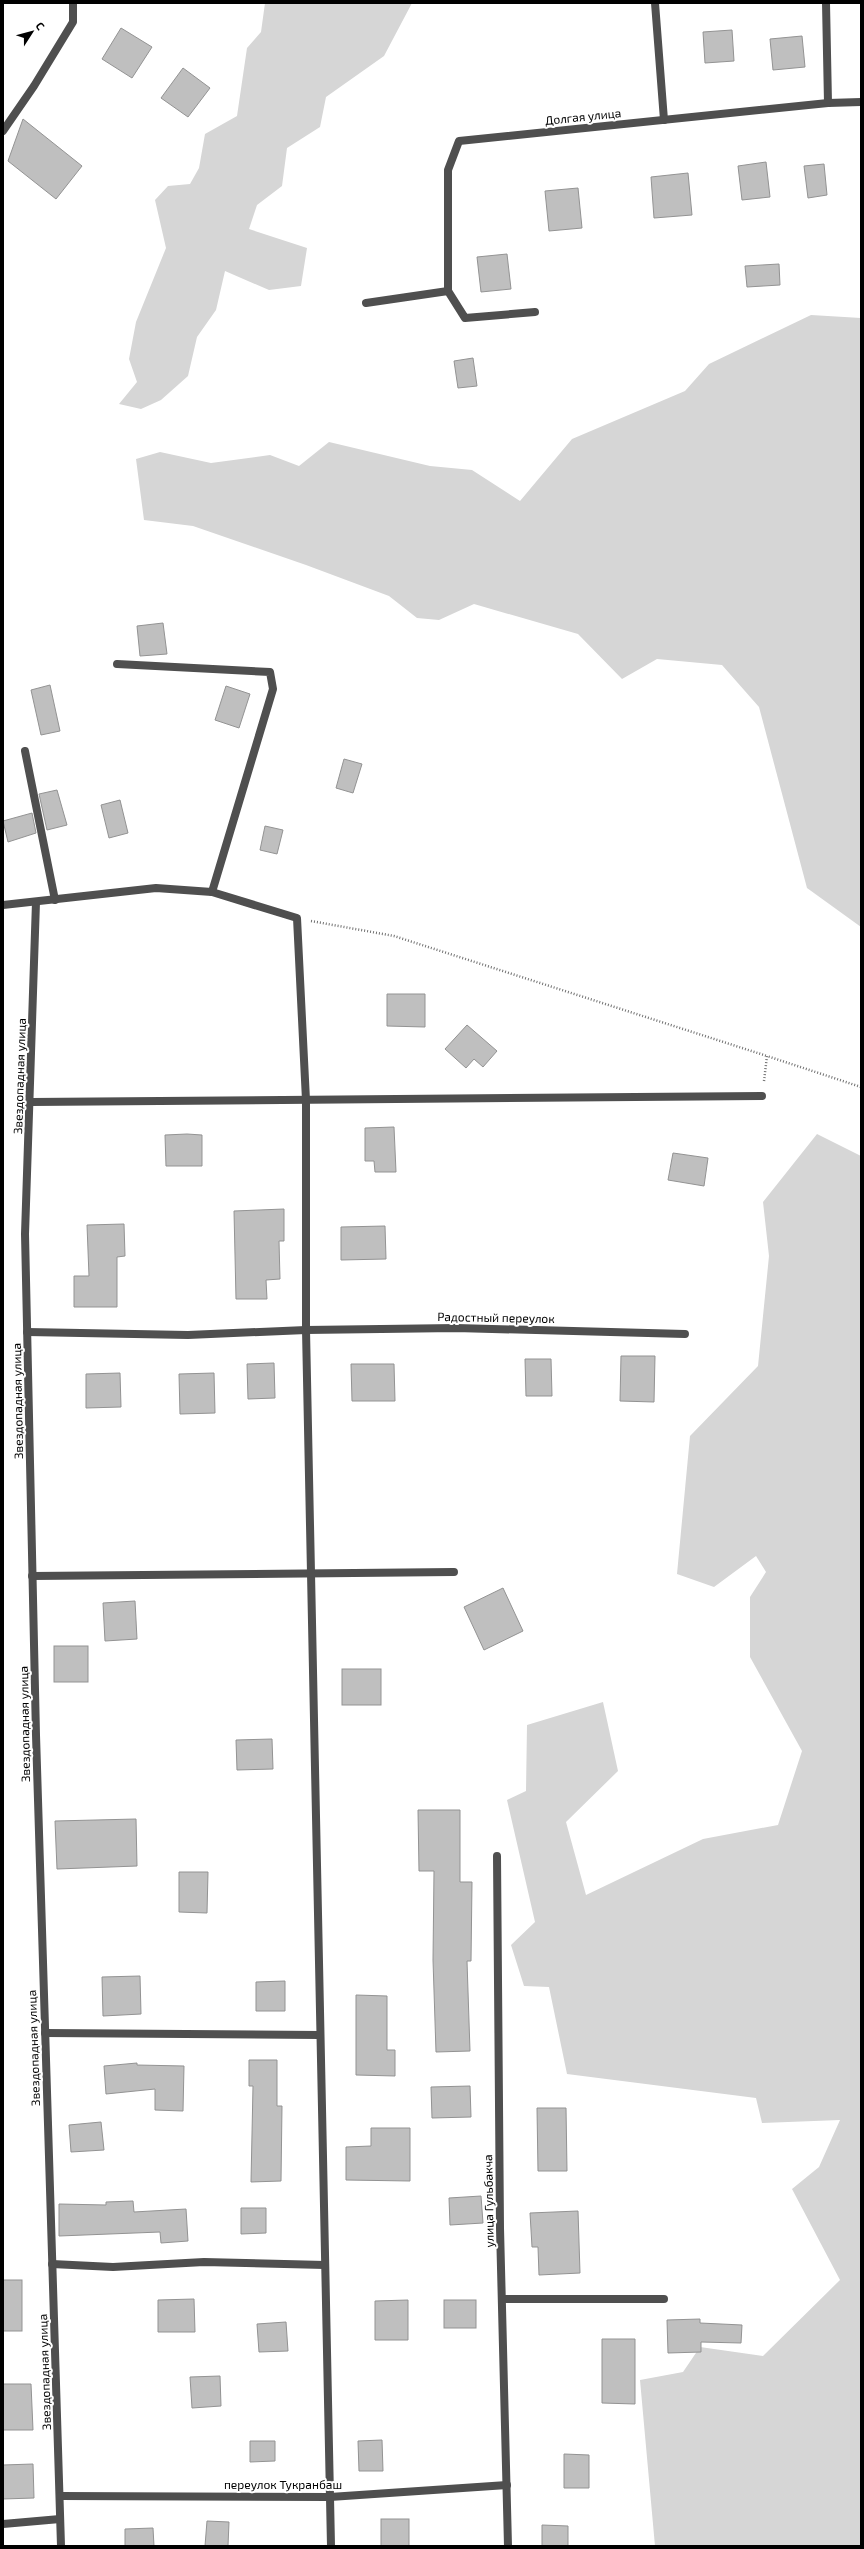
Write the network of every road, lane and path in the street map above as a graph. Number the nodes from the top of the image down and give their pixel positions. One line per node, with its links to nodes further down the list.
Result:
1 (73, 3): 7 (street)
2 (655, 3): 6 (street)
3 (826, 3): 5 (street)
4 (861, 102): 5 (street, Долгая улица)
5 (828, 103): 6 (street, Долгая улица)
6 (664, 120): 8 (street, Долгая улица)
7 (3, 131)
8 (448, 291): 9 (street); 10 (street)
9 (366, 303)
10 (535, 312)
11 (117, 664): 13 (street)
12 (25, 751): 14 (street)
13 (212, 892): 14 (street); 17 (street)
14 (55, 900): 15 (street)
15 (36, 902): 16 (street); 22 (street, Звездопадная улица)
16 (3, 905)
17 (297, 918): 18 (path); 21 (street)
18 (767, 1056): 19 (path); 20 (path)
19 (861, 1087)
20 (762, 1096): 21 (street)
21 (306, 1100): 22 (street); 23 (street)
22 (31, 1102): 24 (street, Звездопадная улица)
23 (306, 1330): 24 (street, Радостный переулок); 25 (street, Радостный переулок); 26 (street)
24 (27, 1332): 28 (street, Звездопадная улица)
25 (685, 1334)
26 (311, 1572): 27 (street); 28 (street); 31 (street)
27 (454, 1572)
28 (32, 1576): 30 (street, Звездопадная улица)
29 (497, 1856): 35 (street, улица Гульбакча)
30 (45, 2033): 31 (street); 32 (street, Звездопадная улица)
31 (320, 2035): 33 (street)
32 (52, 2264): 33 (street); 37 (street, Звездопадная улица)
33 (325, 2265): 38 (street)
34 (664, 2298): 35 (street)
35 (502, 2299): 36 (street, улица Гульбакча)
36 (507, 2485): 38 (street, переулок Тукранбаш); 43 (street, улица Гульбакча)
37 (60, 2496): 38 (street, переулок Тукранбаш); 39 (street, Звездопадная улица)
38 (330, 2497): 42 (street)
39 (60, 2519): 40 (street); 41 (street, Звездопадная улица)
40 (3, 2524)
41 (61, 2546)
42 (331, 2546)
43 (508, 2546)

